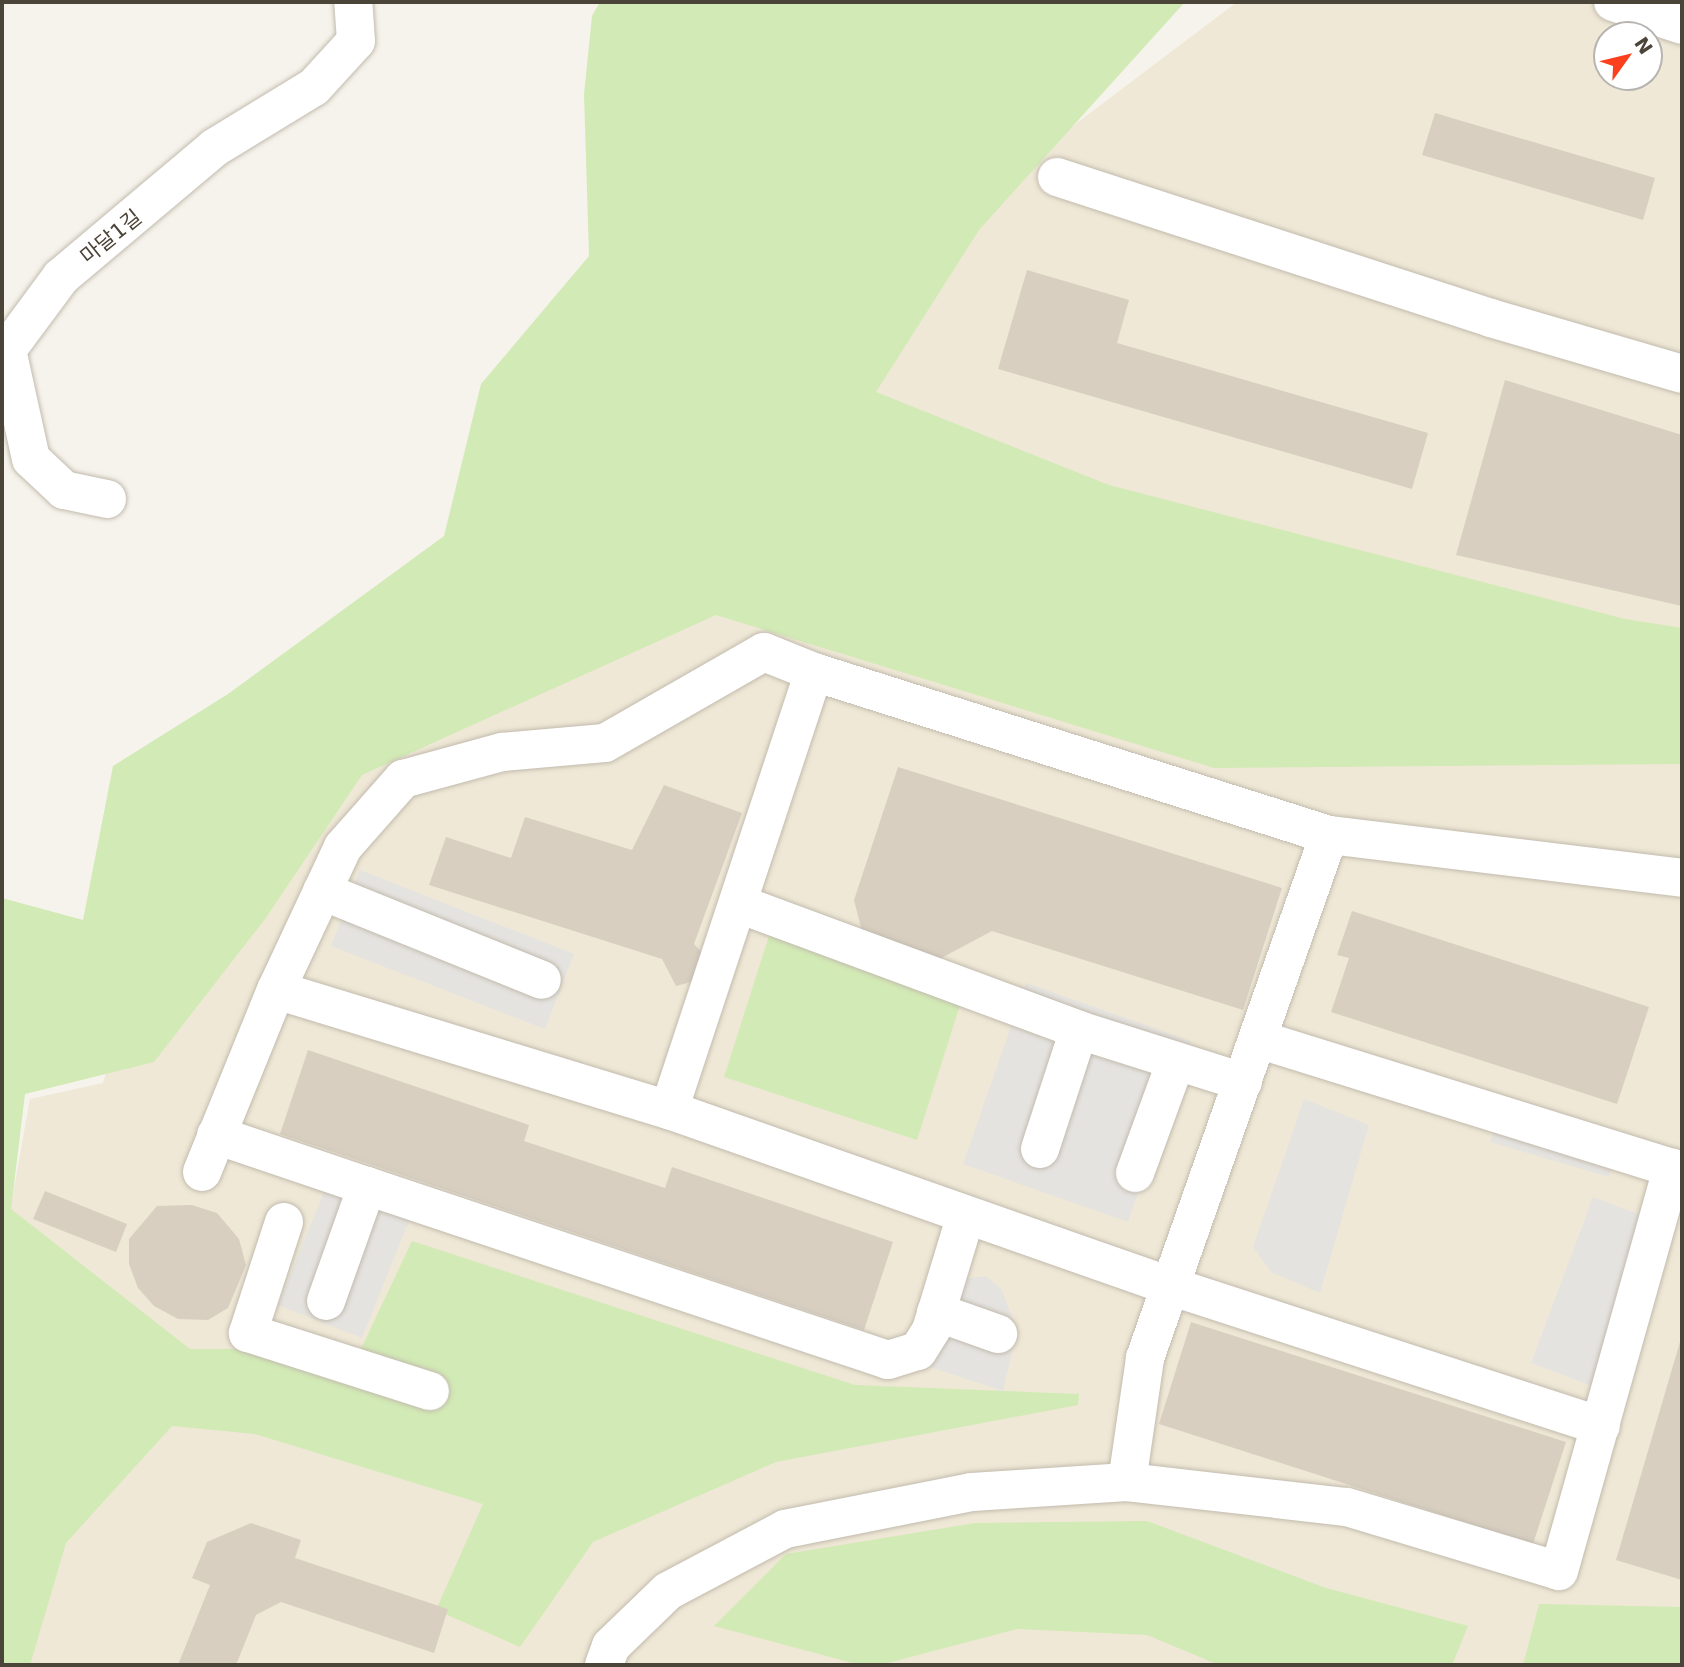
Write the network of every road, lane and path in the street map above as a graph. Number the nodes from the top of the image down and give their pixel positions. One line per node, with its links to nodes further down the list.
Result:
1 (353, 2): 6 (street, 마달1길)
2 (1613, 2): 3 (street)
3 (1682, 25)
4 (1057, 177): 5 (street)
5 (1682, 373)
6 (12, 413): 7 (street, 마달1길)
7 (107, 499)
8 (814, 671): 9 (street); 11 (street); 12 (street)
9 (1329, 835): 10 (street); 16 (street)
10 (1682, 878)
11 (322, 891): 13 (street); 14 (street)
12 (738, 904): 15 (street); 19 (street)
13 (542, 980)
14 (276, 990): 19 (street); 20 (street)
15 (1079, 1030): 17 (street); 21 (street)
16 (1259, 1039): 18 (street); 32 (street)
17 (1175, 1061): 18 (street); 23 (street)
18 (1243, 1082): 27 (street)
19 (670, 1110): 25 (street)
20 (216, 1135): 22 (street); 24 (street)
21 (1040, 1149)
22 (202, 1172)
23 (1135, 1173)
24 (367, 1186): 28 (street); 29 (street)
25 (966, 1214): 27 (street); 29 (street)
26 (284, 1222): 31 (street)
27 (1170, 1286): 32 (street); 33 (street)
28 (326, 1301)
29 (936, 1312): 30 (street)
30 (998, 1334)
31 (430, 1391)
32 (1601, 1426): 33 (street)
33 (1127, 1482): 34 (street)
34 (604, 1665)

